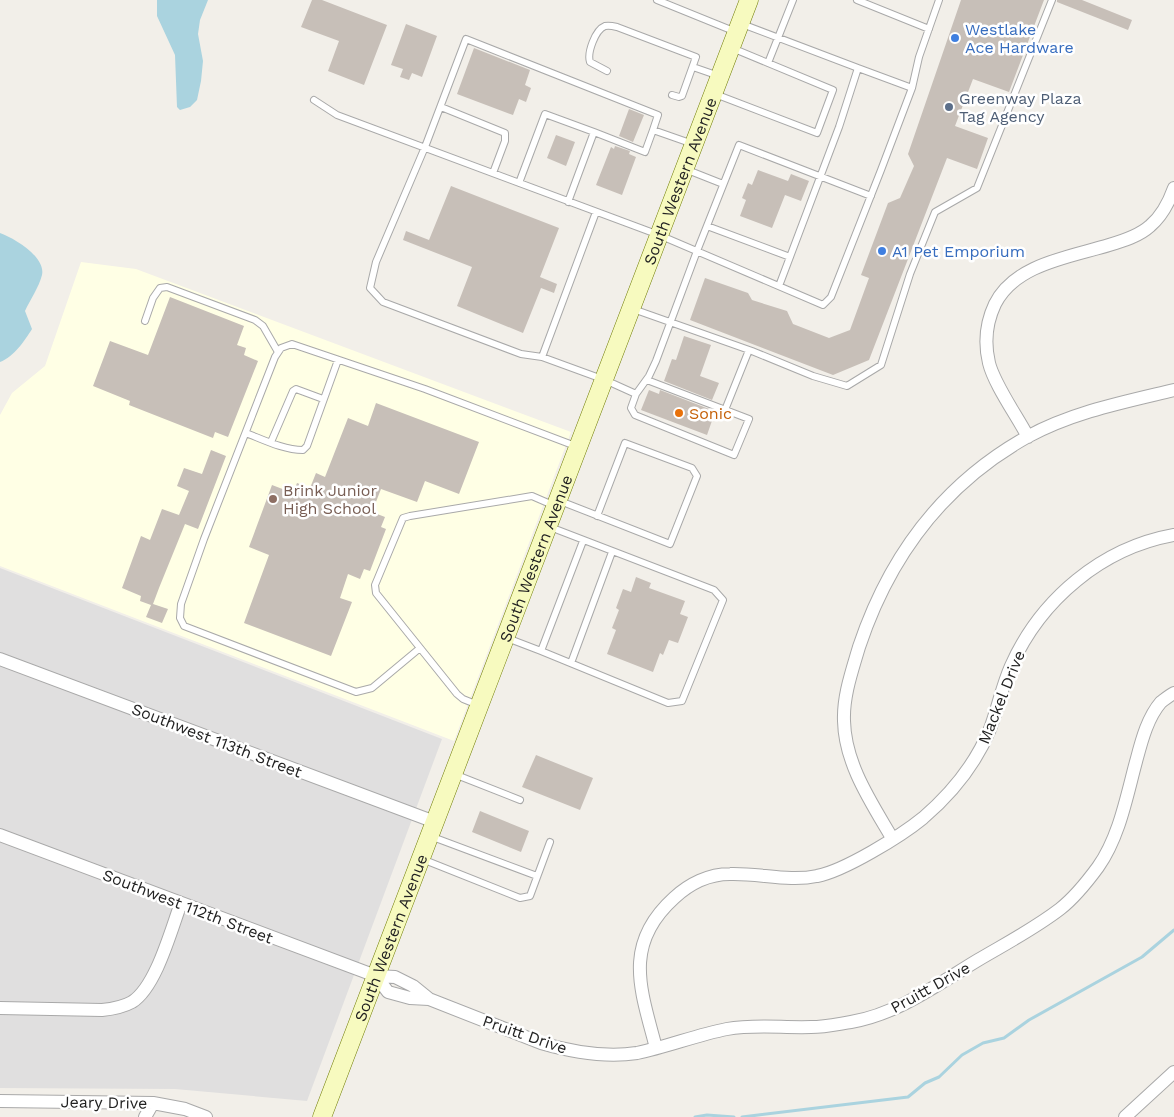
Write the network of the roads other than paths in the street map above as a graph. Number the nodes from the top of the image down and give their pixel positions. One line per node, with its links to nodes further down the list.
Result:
1 (657, 0): 8 (lane)
2 (749, 0): 8 (main road, South Western Avenue)
3 (793, 0): 9 (lane)
4 (857, 0): 7 (lane)
5 (939, 0): 7 (lane)
6 (1052, 0): 41 (lane)
7 (929, 29): 15 (lane)
8 (736, 34): 9 (lane); 10 (lane); 14 (main road, South Western Avenue)
9 (778, 37): 10 (lane); 12 (lane)
10 (768, 63): 16 (lane)
11 (693, 66): 13 (lane); 14 (lane); 17 (lane)
12 (858, 68): 15 (lane); 26 (lane)
13 (606, 70)
14 (720, 76): 16 (main road, South Western Avenue)
15 (912, 88): 30 (lane)
16 (713, 94): 22 (main road, South Western Avenue)
17 (672, 95)
18 (314, 100): 23 (lane)
19 (441, 107): 20 (lane); 23 (lane); 25 (lane)
20 (653, 130): 21 (lane); 22 (lane)
21 (594, 132): 27 (lane); 31 (lane)
22 (694, 144): 24 (main road, South Western Avenue)
23 (425, 148): 25 (lane); 43 (lane)
24 (685, 169): 28 (lane); 34 (main road, South Western Avenue)
25 (493, 174): 27 (lane)
26 (821, 176): 28 (lane); 30 (lane); 36 (lane)
27 (519, 183): 31 (lane)
28 (723, 184): 33 (lane)
29 (1174, 188): 52 (street)
30 (871, 196): 37 (lane)
31 (568, 202): 32 (lane)
32 (596, 212): 34 (lane); 43 (lane)
33 (706, 226): 35 (lane); 36 (lane)
34 (660, 236): 35 (lane); 38 (main road, South Western Avenue)
35 (697, 251): 37 (lane); 40 (lane)
36 (790, 257): 37 (lane)
37 (779, 286)
38 (632, 308): 40 (lane); 45 (main road, South Western Avenue)
39 (145, 322): 42 (lane)
40 (671, 322): 41 (lane); 46 (lane)
41 (749, 350): 50 (lane)
42 (278, 352): 44 (lane); 51 (lane)
43 (542, 357): 45 (lane)
44 (338, 360): 49 (lane); 54 (lane)
45 (604, 380): 48 (lane); 54 (main road, South Western Avenue)
46 (646, 380): 48 (lane); 50 (lane)
47 (1174, 390): 52 (street)
48 (636, 394): 50 (lane)
49 (324, 399): 53 (lane); 53 (lane)
50 (725, 410)
51 (246, 433): 53 (lane); 62 (lane)
52 (1028, 437): 72 (street)
53 (271, 442)
54 (579, 447): 55 (main road, South Western Avenue)
55 (557, 504): 56 (lane); 57 (main road, South Western Avenue); 62 (lane)
56 (597, 516): 56 (lane)
57 (548, 527): 59 (lane); 61 (main road, South Western Avenue)
58 (1174, 535): 72 (street, Mackel Drive)
59 (583, 540): 60 (lane); 63 (lane)
60 (612, 552): 65 (lane); 65 (lane)
61 (506, 638): 63 (lane); 67 (main road, South Western Avenue)
62 (420, 648): 67 (lane)
63 (541, 651): 65 (lane)
64 (0, 659): 70 (street, Southwest 113th Street)
65 (571, 663)
66 (1174, 693): 79 (street, Pruitt Drive)
67 (479, 706): 68 (main road, South Western Avenue)
68 (453, 774): 69 (lane); 70 (main road, South Western Avenue)
69 (520, 800)
70 (432, 829): 74 (main road, South Western Avenue); 75 (lane)
71 (0, 835): 76 (street, Southwest 112th Street)
72 (892, 838): 79 (street, Mackel Drive)
73 (550, 842): 75 (lane)
74 (421, 858): 75 (lane); 77 (main road, South Western Avenue)
75 (536, 876)
76 (181, 903): 77 (street, Southwest 112th Street); 78 (street)
77 (376, 976): 79 (street, Pruitt Drive); 85 (main road, South Western Avenue)
78 (0, 1008)
79 (656, 1048)
80 (1174, 1072): 86 (street)
81 (0, 1101): 82 (street, Jeary Drive)
82 (153, 1103): 83 (street); 84 (street, Jeary Drive)
83 (145, 1117)
84 (206, 1117)
85 (322, 1117)
86 (1125, 1117)

